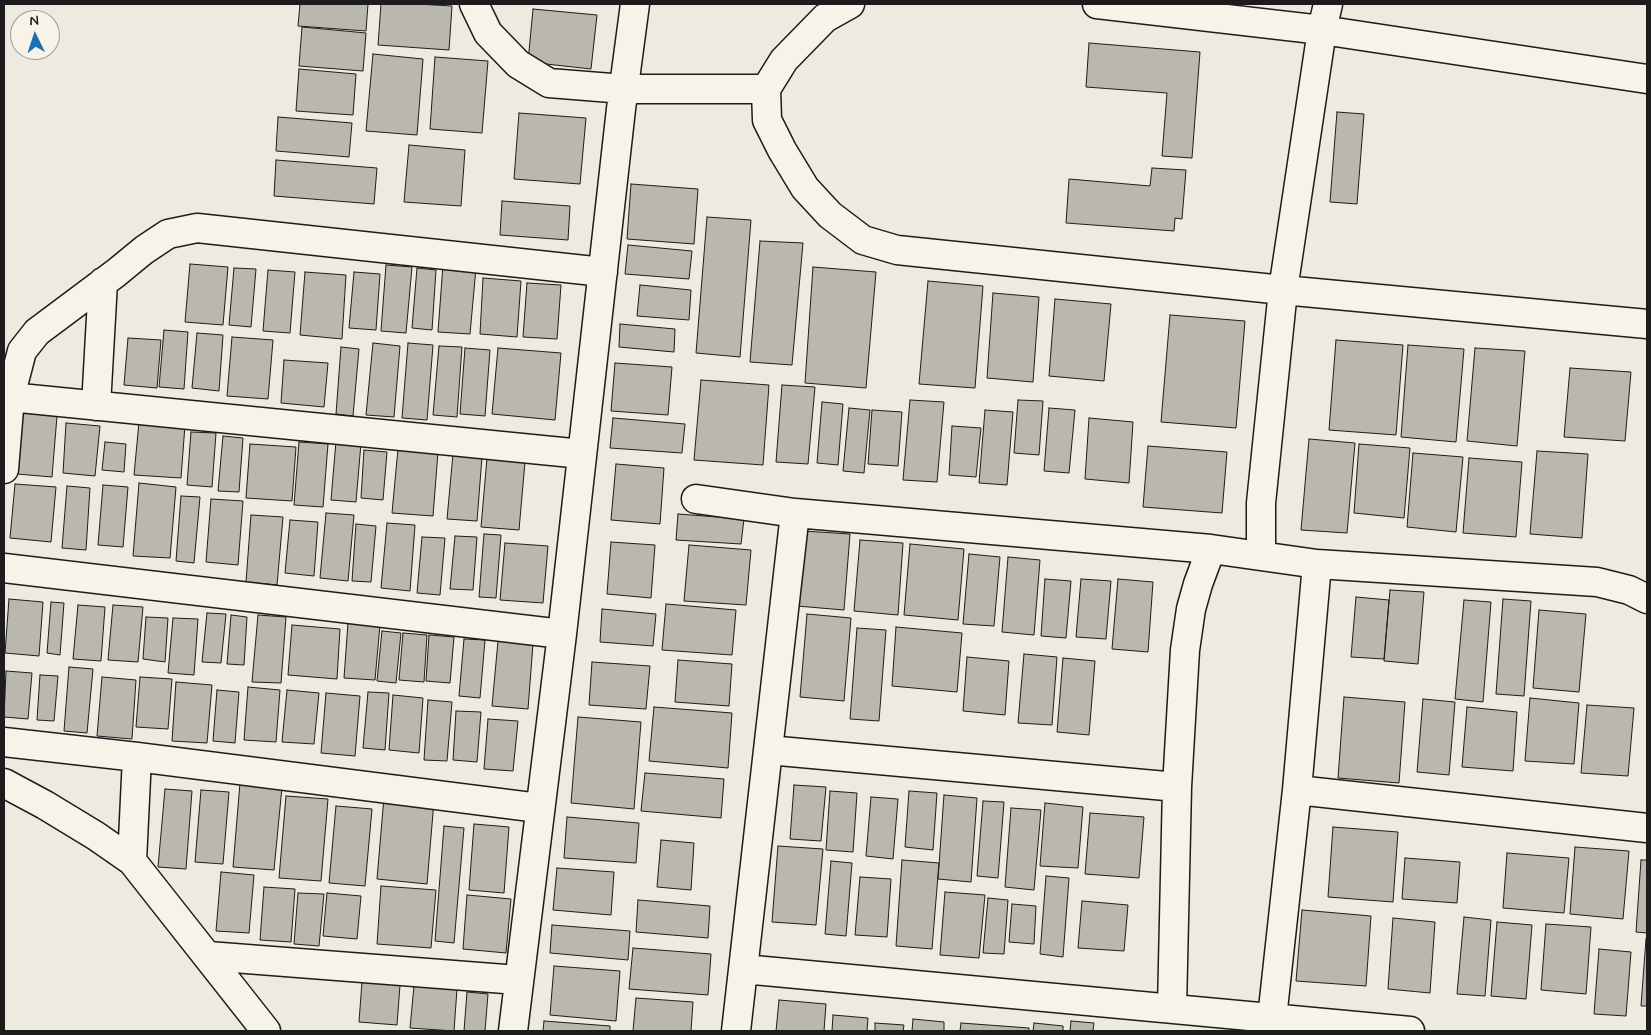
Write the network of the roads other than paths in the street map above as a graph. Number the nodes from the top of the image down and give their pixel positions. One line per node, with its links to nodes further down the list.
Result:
1 (474, 4): 8 (street)
2 (635, 4): 8 (street)
3 (850, 4): 9 (street)
4 (1097, 4): 6 (street)
5 (1328, 4): 6 (street)
6 (1322, 30): 7 (street); 12 (street)
7 (1647, 79)
8 (624, 89): 9 (street); 10 (street)
9 (766, 89): 12 (street)
10 (603, 272): 11 (street); 16 (street)
11 (103, 282): 14 (street); 15 (street)
12 (1283, 290): 13 (street); 21 (street)
13 (1647, 324)
14 (10, 397): 15 (street); 17 (street)
15 (96, 406): 16 (street)
16 (582, 454): 25 (street)
17 (4, 470)
18 (696, 499): 19 (street)
19 (795, 513): 20 (street); 27 (street)
20 (1212, 549): 21 (street); 30 (street)
21 (1261, 555): 22 (street)
22 (1317, 564): 24 (street); 31 (street)
23 (4, 568): 25 (street)
24 (1647, 599)
25 (562, 634): 32 (street)
26 (4, 742): 28 (street)
27 (768, 750): 30 (street); 36 (street)
28 (137, 757): 32 (street); 34 (street)
29 (4, 783): 34 (street)
30 (1177, 787): 38 (street)
31 (1298, 790): 33 (street); 39 (street)
32 (539, 808): 37 (street)
33 (1647, 828)
34 (132, 862): 35 (street)
35 (208, 956): 37 (street); 40 (street)
36 (743, 969): 38 (street); 42 (street)
37 (518, 980): 41 (street)
38 (1185, 1017): 39 (street)
39 (1272, 1018): 43 (street)
40 (266, 1031)
41 (513, 1031)
42 (736, 1031)
43 (1410, 1031)

